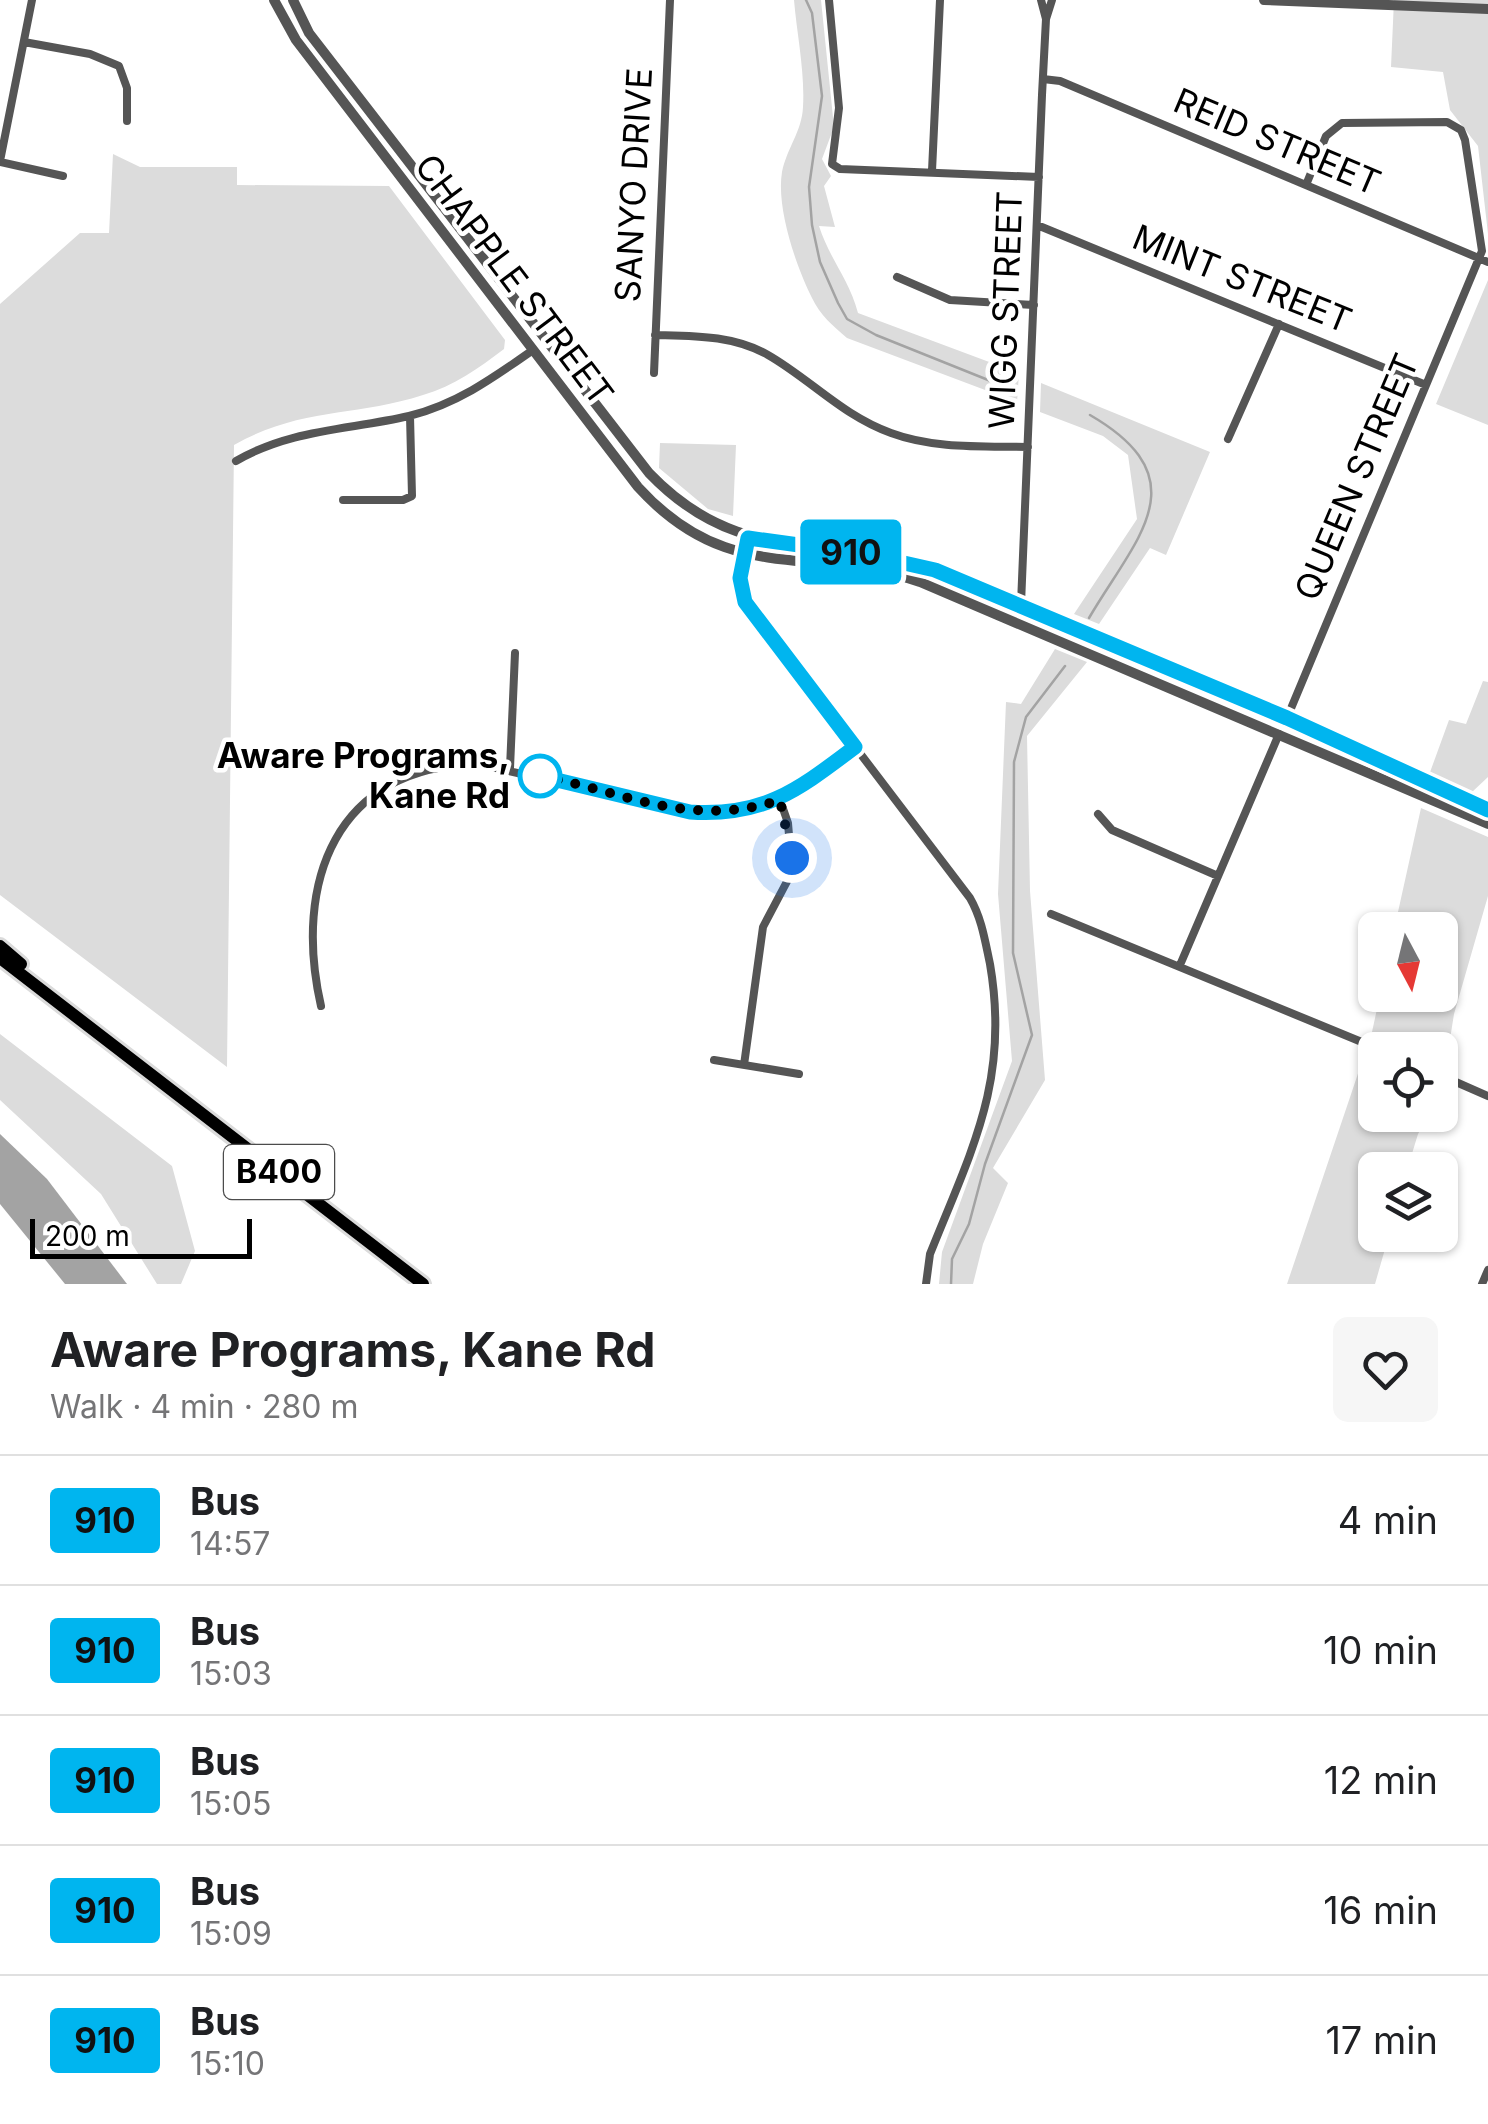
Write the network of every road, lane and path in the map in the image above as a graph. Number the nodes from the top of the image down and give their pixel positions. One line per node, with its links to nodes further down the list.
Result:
1 (32, 0): 14 (street)
2 (274, 0): 29 (street, CHAPPLE STREET)
3 (293, 0): 28 (street, CHAPPLE STREET)
4 (670, 0): 27 (street, SANYO DRIVE)
5 (829, 0): 18 (street)
6 (940, 0): 18 (street)
7 (1040, 0): 13 (street, WIGG STREET)
8 (1052, 0): 13 (street, WIGG STREET)
9 (1264, 0): 10 (street)
10 (1306, 1): 11 (street)
11 (1468, 4): 12 (street)
12 (1488, 9)
13 (1046, 19): 15 (street, WIGG STREET)
14 (24, 42): 16 (street); 17 (street)
15 (1043, 78): 20 (street, WIGG STREET); 21 (street, REID STREET)
16 (126, 121)
17 (0, 161): 19 (street)
18 (932, 171): 20 (street)
19 (63, 176)
20 (1039, 176): 22 (street, WIGG STREET)
21 (1306, 184): 23 (street, REID STREET); 23 (street)
22 (1037, 225): 25 (street, WIGG STREET); 26 (street, MINT STREET)
23 (1483, 260): 31 (street, QUEEN STREET)
24 (897, 277): 25 (street)
25 (1034, 305): 34 (street, WIGG STREET)
26 (1279, 324): 31 (street, MINT STREET); 33 (street)
27 (655, 335): 30 (street, SANYO DRIVE); 34 (street)
28 (546, 338): 29 (street); 37 (street, CHAPPLE STREET)
29 (532, 350): 32 (street); 38 (street, CHAPPLE STREET)
30 (654, 373)
31 (1426, 385): 42 (street, QUEEN STREET)
32 (410, 416): 35 (street); 36 (street)
33 (1228, 439)
34 (1028, 447): 39 (street, WIGG STREET)
35 (236, 461)
36 (344, 500)
37 (748, 538): 38 (street); 39 (street, CHAPPLE STREET)
38 (744, 554): 40 (street, CHAPPLE STREET); 44 (street)
39 (1022, 604): 40 (street); 42 (street, CHAPPLE STREET)
40 (1018, 624): 43 (street, CHAPPLE STREET)
41 (515, 654): 45 (street)
42 (1287, 718): 43 (street); 47 (street, CHAPPLE STREET)
43 (1279, 734): 49 (street, CHAPPLE STREET); 50 (street)
44 (855, 747): 46 (street); 65 (street)
45 (510, 768): 46 (street); 55 (street)
46 (780, 800): 59 (street)
47 (1488, 810)
48 (1098, 814): 50 (street)
49 (1488, 824)
50 (1218, 876): 54 (street)
51 (1051, 914): 54 (street)
52 (0, 946): 57 (main road, B400)
53 (0, 958): 57 (main road, B400)
54 (1180, 965): 56 (street)
55 (321, 1006)
56 (1358, 1040)
57 (134, 1060): 64 (main road, B400)
58 (714, 1060): 59 (street)
59 (744, 1065): 60 (street)
60 (799, 1074)
61 (1458, 1084): 62 (street)
62 (1488, 1096)
63 (1488, 1270): 66 (street)
64 (423, 1284)
65 (926, 1284)
66 (1482, 1284)

